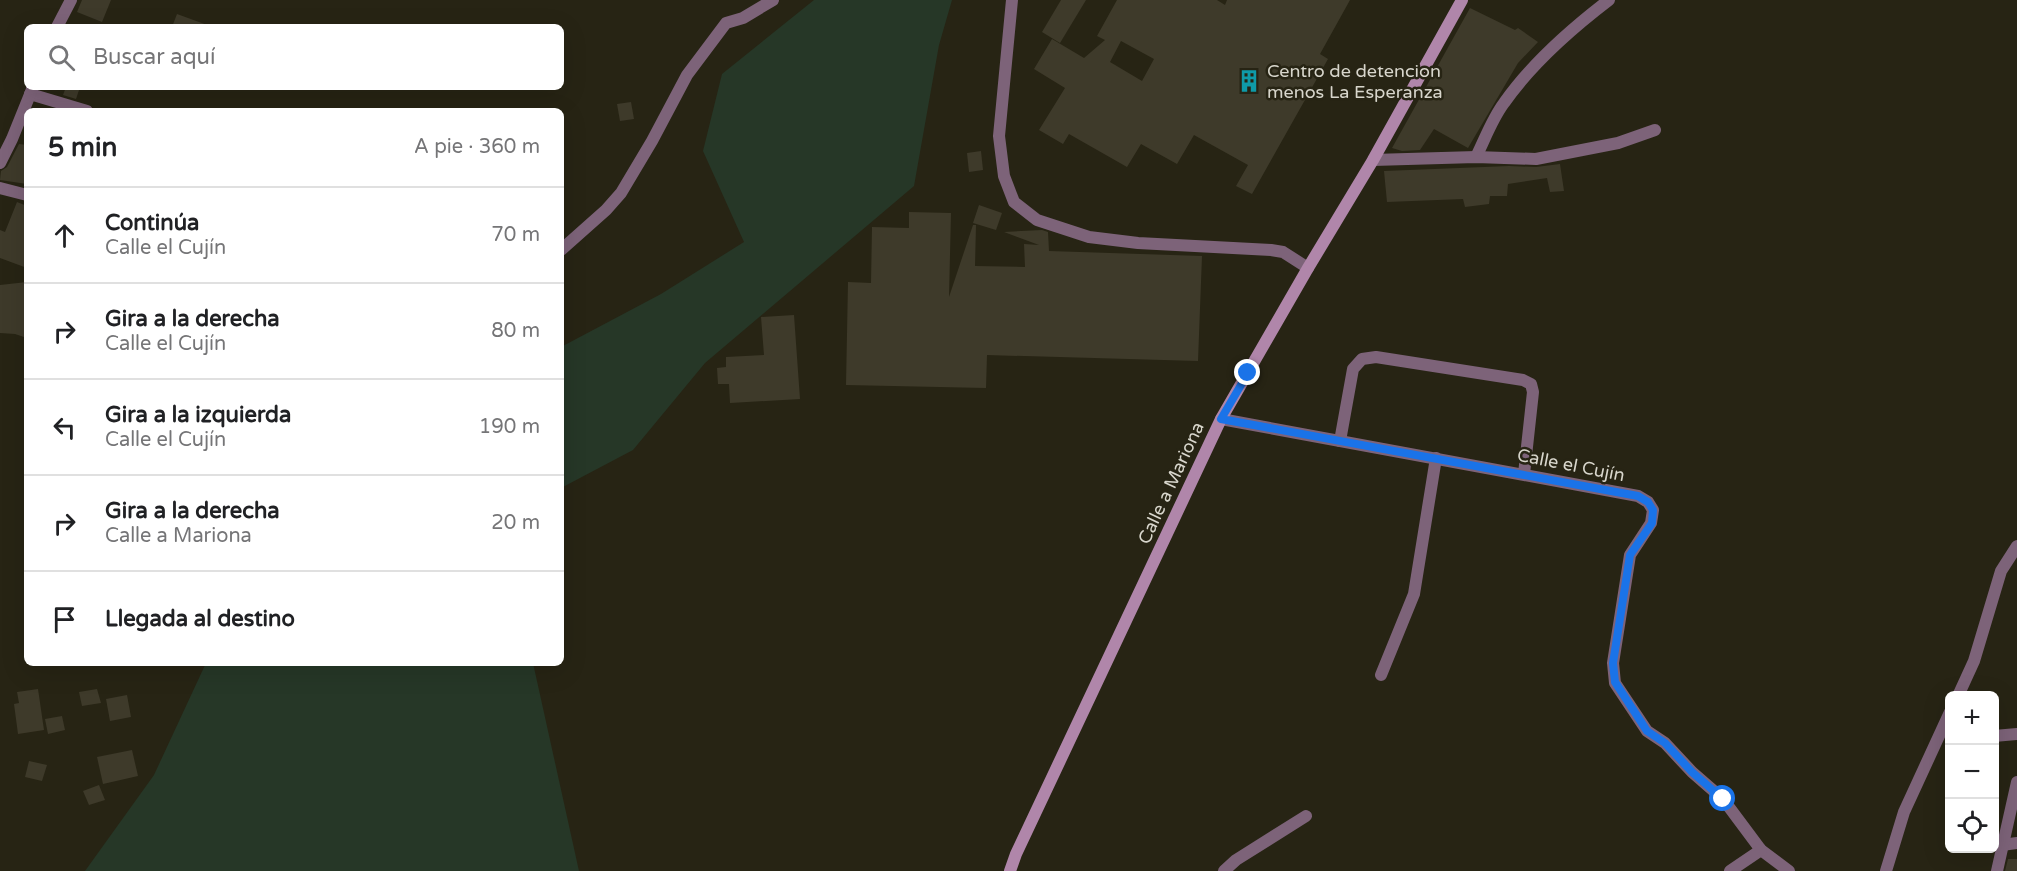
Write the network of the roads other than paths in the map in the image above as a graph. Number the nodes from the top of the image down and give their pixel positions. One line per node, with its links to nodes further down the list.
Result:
1 (71, 0): 6 (street)
2 (773, 0): 17 (street)
3 (1012, 0): 18 (street)
4 (1462, 0): 13 (main road, Calle a Mariona)
5 (1609, 0): 12 (street)
6 (59, 24)
7 (31, 90): 9 (street); 10 (street)
8 (24, 108): 14 (street)
9 (24, 108)
10 (79, 108)
11 (1655, 130): 12 (street)
12 (1476, 157): 13 (street)
13 (1373, 160): 18 (main road, Calle a Mariona)
14 (0, 163)
15 (0, 188): 16 (street)
16 (24, 194)
17 (564, 247)
18 (1308, 268): 19 (main road, Calle a Mariona)
19 (1221, 419): 20 (street, Calle el Cujín); 36 (main road, Calle a Mariona)
20 (1340, 441): 21 (street, Calle el Cujín); 22 (street)
21 (1436, 458): 22 (street, Calle el Cujín); 24 (street)
22 (1524, 474): 35 (street, Calle el Cujín)
23 (2017, 546): 25 (street)
24 (1381, 675)
25 (1960, 691)
26 (1945, 722): 30 (street)
27 (2017, 734): 28 (street)
28 (1999, 736)
29 (1945, 739): 30 (street)
30 (1936, 740): 40 (street)
31 (2017, 782): 34 (street)
32 (1306, 816): 37 (street)
33 (2017, 843): 34 (street)
34 (2002, 845): 41 (street)
35 (1761, 850): 38 (street); 39 (street, Calle el Cujín)
36 (1010, 871)
37 (1224, 871)
38 (1730, 871)
39 (1790, 871)
40 (1886, 871)
41 (1997, 871)

